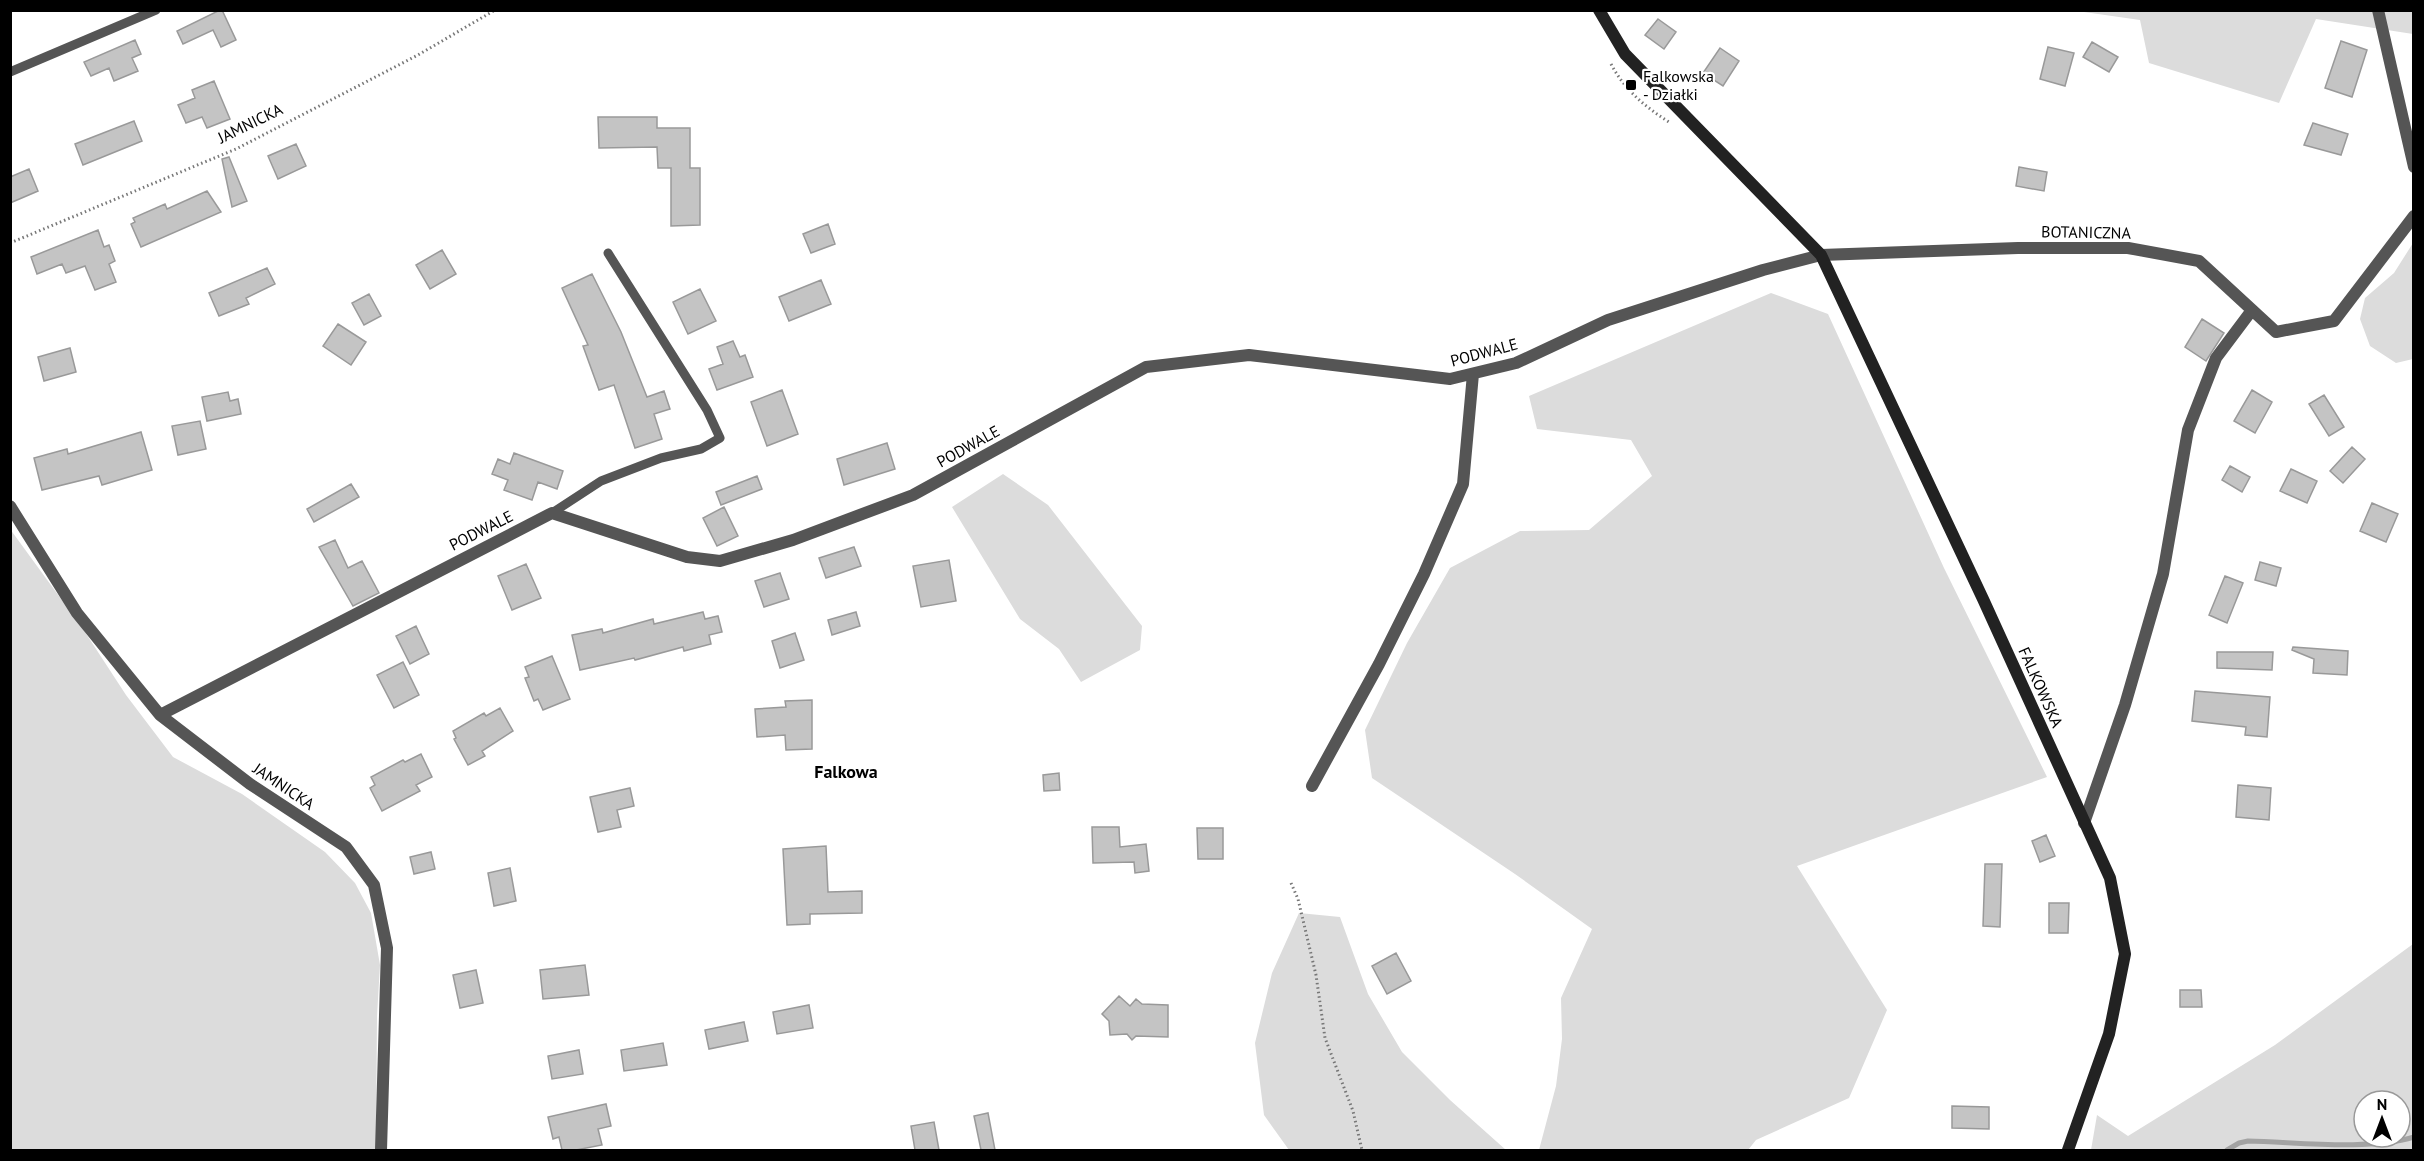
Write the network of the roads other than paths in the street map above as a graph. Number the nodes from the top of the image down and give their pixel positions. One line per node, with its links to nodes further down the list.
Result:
1 (156, 10): 4 (lane)
2 (1599, 10): 8 (street, FALKOWSKA)
3 (2378, 10): 5 (street)
4 (10, 72)
5 (2414, 167)
6 (2414, 216): 9 (street, BOTANICZNA)
7 (608, 253): 12 (lane)
8 (1821, 255): 9 (street, BOTANICZNA); 10 (street, PODWALE); 15 (street, FALKOWSKA)
9 (2252, 309): 15 (street)
10 (1473, 374): 12 (street, PODWALE); 14 (street)
11 (10, 506): 13 (street, JAMNICKA)
12 (552, 513): 13 (street, PODWALE)
13 (160, 715): 16 (street, JAMNICKA)
14 (1312, 786)
15 (2084, 823): 17 (street, FALKOWSKA)
16 (381, 1150)
17 (2068, 1150)

